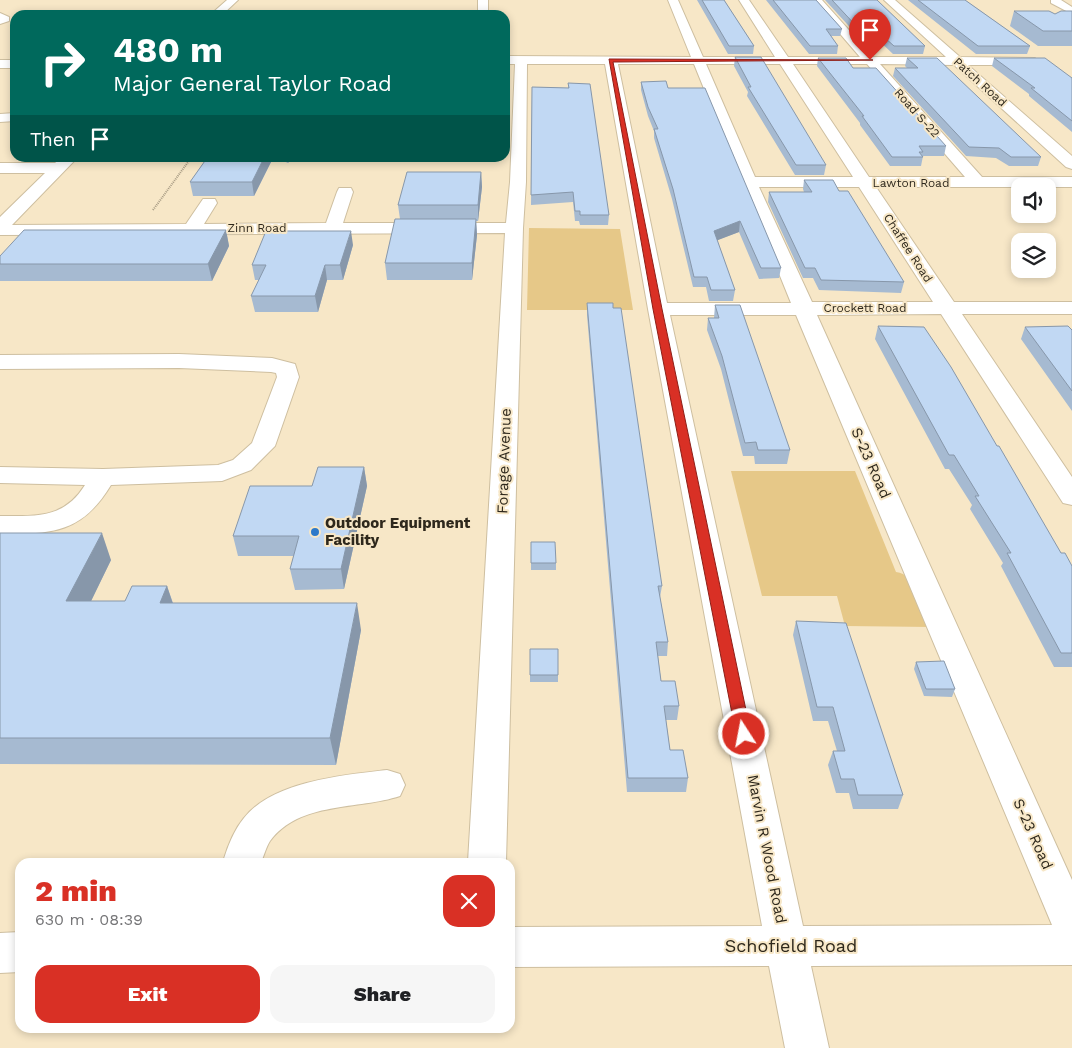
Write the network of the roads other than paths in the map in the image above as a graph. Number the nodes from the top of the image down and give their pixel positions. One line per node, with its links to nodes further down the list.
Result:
1 (233, 0): 7 (street)
2 (673, 0): 17 (street, S-23 Road)
3 (744, 0): 18 (street, Chaffee Road)
4 (816, 0): 16 (street, Road S-22)
5 (889, 0): 19 (street, Patch Road)
6 (1055, 1): 8 (street)
7 (221, 10)
8 (1072, 11)
9 (0, 16): 12 (street)
10 (1053, 16): 11 (street)
11 (1072, 16)
12 (0, 21)
13 (1031, 50): 19 (street)
14 (513, 60): 15 (street); 20 (street, Forage Avenue)
15 (611, 60): 17 (street); 37 (street, Marvin R Wood Road)
16 (870, 60): 18 (street); 19 (street); 25 (street, Road S-22)
17 (700, 61): 18 (street); 24 (street, S-23 Road)
18 (785, 61): 27 (street, Chaffee Road)
19 (957, 61): 22 (street, Patch Road)
20 (512, 118): 32 (street, Forage Avenue)
21 (63, 163): 23 (street); 30 (street)
22 (1072, 164)
23 (0, 168)
24 (749, 182): 27 (street, Lawton Road); 34 (street, S-23 Road)
25 (978, 182): 26 (street, Lawton Road); 27 (street, Lawton Road)
26 (1072, 182)
27 (866, 183): 35 (street, Chaffee Road)
28 (345, 192): 31 (street)
29 (209, 203): 33 (street)
30 (0, 228): 33 (street, Zinn Road)
31 (332, 228): 32 (street, Zinn Road); 33 (street, Zinn Road)
32 (514, 228): 45 (street, Forage Avenue)
33 (192, 229)
34 (804, 308): 35 (street, Crockett Road); 37 (street, Crockett Road); 46 (street, S-23 Road)
35 (948, 308): 36 (street, Crockett Road); 41 (street, Chaffee Road)
36 (1072, 308)
37 (658, 309): 48 (street, Marvin R Wood Road)
38 (0, 362): 40 (street)
39 (0, 475): 40 (street)
40 (102, 477): 42 (street)
41 (1072, 497)
42 (0, 525)
43 (387, 785): 44 (street)
44 (244, 858)
45 (487, 858)
46 (1072, 925)
47 (1072, 945): 48 (street, Schofield Road)
48 (786, 946): 49 (street, Schofield Road); 52 (street, Marvin R Wood Road)
49 (515, 947)
50 (15, 952): 51 (street)
51 (0, 953)
52 (807, 1048)

